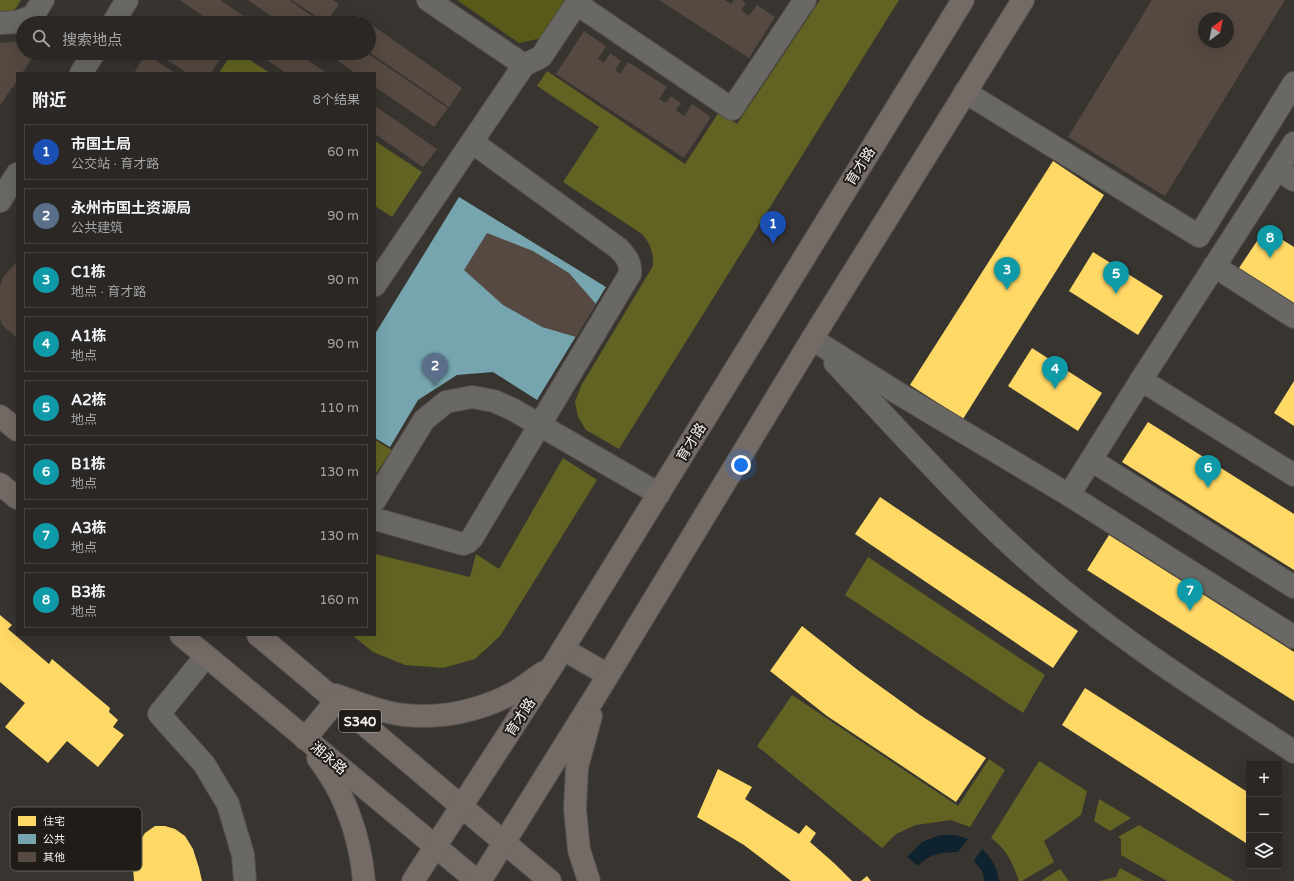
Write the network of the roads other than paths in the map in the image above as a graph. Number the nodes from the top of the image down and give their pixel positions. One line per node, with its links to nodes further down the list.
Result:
1 (43, 0): 8 (street)
2 (127, 0): 9 (street)
3 (428, 0): 13 (street)
4 (805, 0): 7 (street)
5 (963, 0): 33 (main road, 育才路)
6 (1022, 0): 16 (main road)
7 (578, 2): 13 (street)
8 (33, 16)
9 (117, 16)
10 (16, 22): 11 (street)
11 (0, 23)
12 (89, 60): 14 (street)
13 (524, 65): 17 (street)
14 (82, 72)
15 (1294, 83): 16 (street)
16 (965, 92): 25 (main road)
17 (472, 142): 23 (street); 28 (street)
18 (1294, 143): 19 (street)
19 (1285, 174): 22 (street)
20 (16, 176): 21 (street)
21 (0, 201)
22 (1214, 266): 24 (street); 26 (street)
23 (376, 284)
24 (1294, 317)
25 (812, 339): 34 (street); 44 (main road); 48 (street)
26 (1141, 380): 30 (street); 31 (street)
27 (0, 416): 29 (main road)
28 (540, 425): 33 (street); 36 (street); 37 (street)
29 (16, 429)
30 (1091, 460): 34 (street); 38 (street)
31 (1294, 475)
32 (0, 484): 35 (main road)
33 (659, 494): 43 (main road, 育才路)
34 (1069, 495): 41 (street)
35 (16, 497)
36 (376, 498)
37 (376, 519)
38 (1294, 587)
39 (182, 636): 42 (main road, 湘永路)
40 (259, 636): 45 (main road, S340)
41 (1294, 637)
42 (206, 656): 47 (main road, 湘永路); 52 (street)
43 (558, 657): 44 (main road); 45 (main road); 49 (main road, 育才路)
44 (608, 675): 46 (main road)
45 (329, 695): 47 (main road); 49 (main road, S340)
46 (596, 695): 50 (main road); 57 (main road)
47 (306, 739): 51 (main road, 湘永路); 53 (main road)
48 (1294, 752)
49 (462, 806): 50 (main road, S340); 51 (main road, 育才路)
50 (504, 842): 55 (main road); 56 (main road, S340)
51 (435, 846): 54 (main road, 育才路); 55 (main road, 湘永路)
52 (245, 881)
53 (364, 881)
54 (413, 881)
55 (478, 881)
56 (550, 881)
57 (589, 881)

